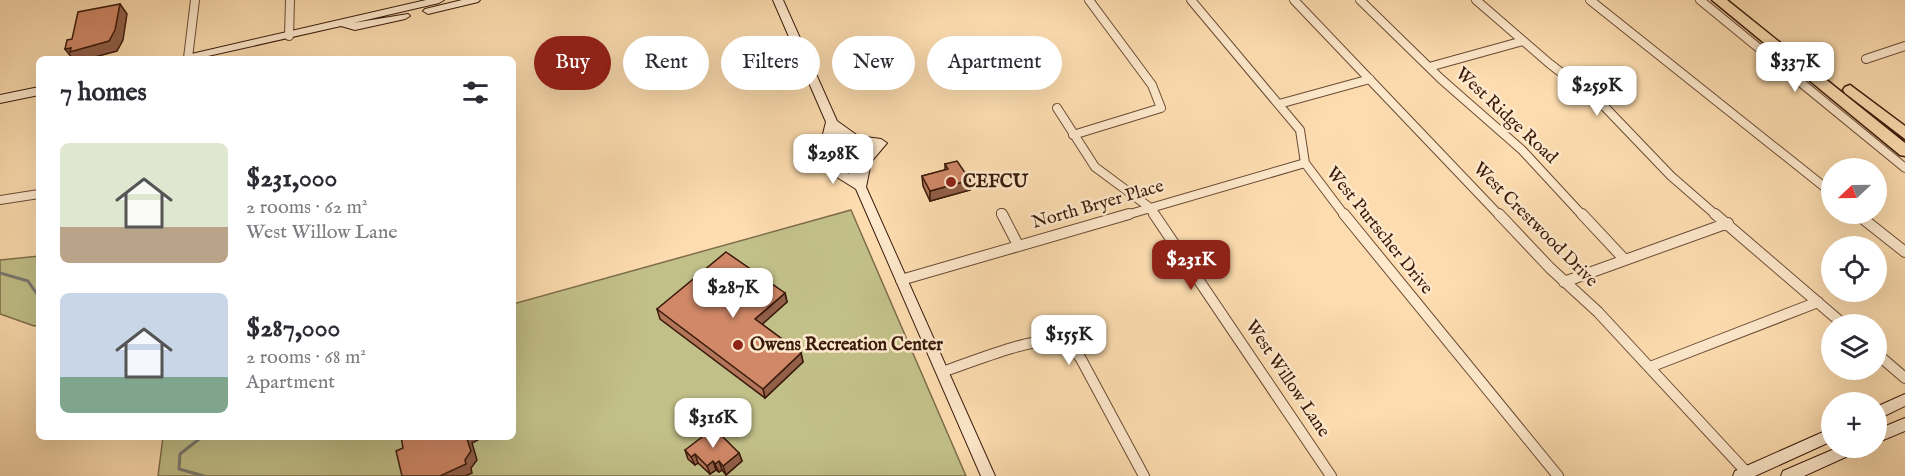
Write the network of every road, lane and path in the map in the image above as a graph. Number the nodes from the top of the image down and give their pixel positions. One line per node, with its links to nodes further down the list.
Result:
1 (195, 0): 19 (street)
2 (290, 0): 16 (street)
3 (438, 0): 15 (main road)
4 (471, 0): 15 (main road)
5 (778, 0): 28 (main road)
6 (1089, 0): 30 (street)
7 (1191, 0): 26 (street, West Purtscher Drive)
8 (1294, 0): 23 (street, West Crestwood Drive)
9 (1360, 0): 22 (street, West Ridge Road)
10 (1476, 0): 17 (street)
11 (1590, 0): 34 (street)
12 (1700, 0): 33 (street)
13 (1719, 0): 31 (highway)
14 (1734, 0): 29 (highway)
15 (345, 24): 16 (main road)
16 (289, 36): 20 (main road)
17 (1523, 41): 22 (street); 40 (street)
18 (1905, 46): 21 (street)
19 (188, 56)
20 (197, 56)
21 (1866, 59)
22 (1430, 67): 44 (street, West Ridge Road)
23 (1370, 79): 26 (street); 46 (street, West Crestwood Drive)
24 (36, 92): 25 (main road)
25 (0, 99)
26 (1279, 104): 32 (street, West Purtscher Drive)
27 (1057, 108): 30 (street, West Willow Lane)
28 (832, 121): 35 (main road); 35 (main road); 35 (main road)
29 (1905, 134)
30 (1073, 135): 38 (street, West Willow Lane)
31 (1905, 151)
32 (1305, 163): 38 (street, North Bryer Place); 63 (street, West Purtscher Drive)
33 (1905, 168)
34 (1821, 184)
35 (861, 188): 45 (main road)
36 (36, 194): 37 (street)
37 (0, 200)
38 (1149, 207): 42 (street, North Bryer Place); 62 (street, West Willow Lane)
39 (1001, 213): 42 (street)
40 (1728, 223): 44 (street); 47 (street)
41 (1871, 224): 43 (street)
42 (1018, 245): 45 (street, North Bryer Place)
43 (1905, 252)
44 (1625, 260): 46 (street)
45 (901, 280): 51 (main road)
46 (1564, 282): 50 (street, West Crestwood Drive)
47 (1818, 302): 48 (street); 50 (street)
48 (1832, 314)
49 (1887, 362): 52 (street)
50 (1650, 368): 59 (street, West Crestwood Drive)
51 (942, 372): 60 (main road); 61 (street)
52 (1905, 378)
53 (1905, 400): 54 (main road)
54 (1887, 409)
55 (1905, 424): 56 (main road)
56 (1887, 432)
57 (1821, 439): 59 (main road)
58 (1829, 458): 64 (main road)
59 (1746, 475)
60 (988, 476)
61 (1144, 476)
62 (1331, 476)
63 (1558, 476)
64 (1788, 476)

